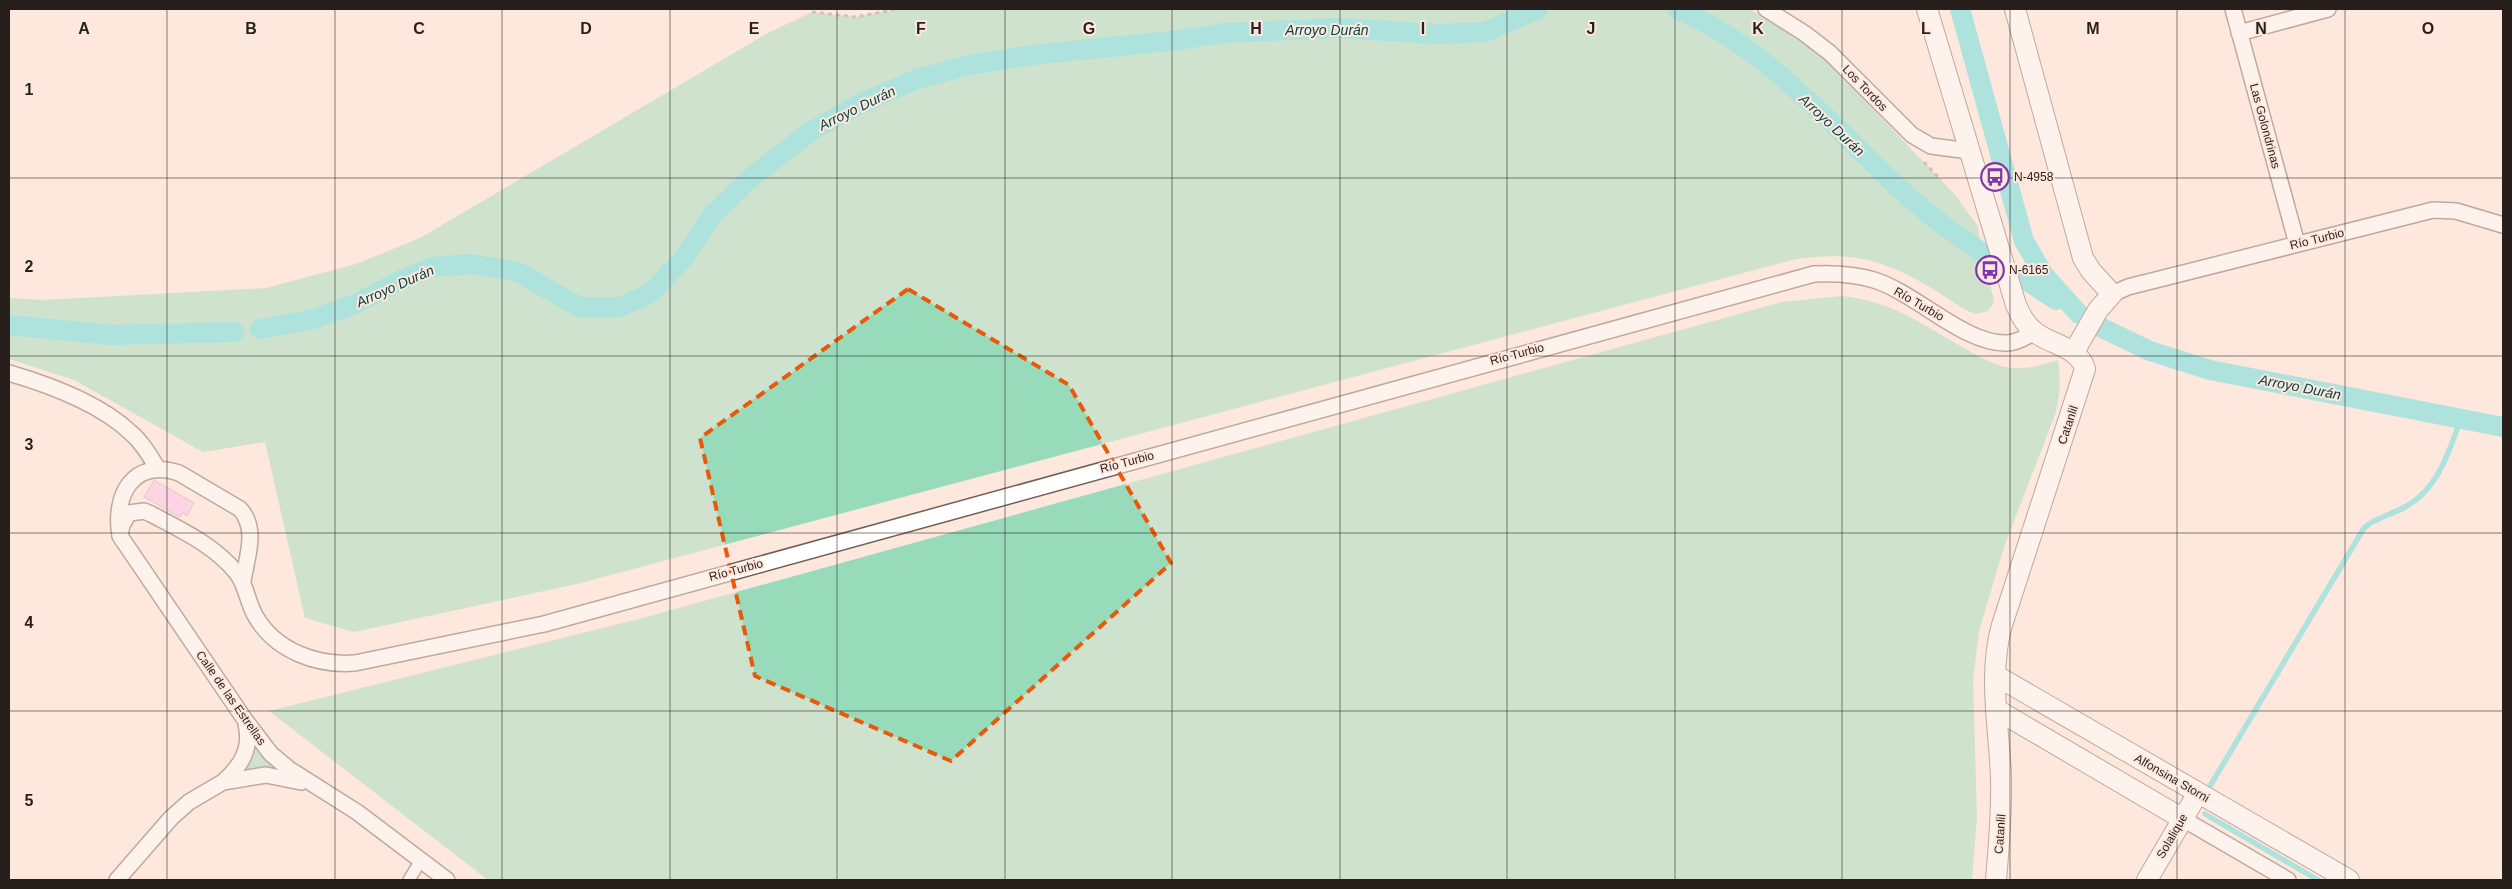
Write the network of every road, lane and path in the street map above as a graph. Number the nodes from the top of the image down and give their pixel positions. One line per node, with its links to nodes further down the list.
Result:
1 (898, 9): 7 (path)
2 (1766, 9): 9 (street, Los Tordos)
3 (1927, 9): 9 (street)
4 (2015, 9): 12 (street)
5 (2233, 9): 8 (street, Las Golondrinas)
6 (2328, 9): 8 (street)
7 (812, 12)
8 (2239, 32): 11 (street, Las Golondrinas)
9 (1969, 151): 13 (street)
10 (2503, 225): 11 (street, Río Turbio)
11 (2297, 244): 12 (street, Río Turbio)
12 (2112, 294): 14 (street, Río Turbio)
13 (2034, 332): 14 (street); 18 (street, Río Turbio)
14 (2074, 352): 19 (street, Catanlil)
15 (9, 374): 16 (street)
16 (158, 469): 17 (street); 18 (street)
17 (120, 536): 18 (street); 21 (street, Calle de las Estrellas)
18 (243, 581)
19 (1995, 675): 20 (street, Catanlil); 24 (street, Alfonsina Storni)
20 (1997, 710): 25 (street); 30 (street, Catanlil)
21 (244, 720): 22 (street); 23 (street, Calle de las Estrellas)
22 (222, 782): 23 (street); 27 (street)
23 (323, 789): 26 (street, Calle de las Estrellas)
24 (2198, 793): 25 (street, Solalique); 33 (street, Alfonsina Storni)
25 (2183, 819): 31 (street, Solalique); 32 (street)
26 (421, 860): 28 (street); 29 (street, Calle de las Estrellas)
27 (117, 880)
28 (409, 880)
29 (447, 880)
30 (1996, 880)
31 (2147, 880)
32 (2288, 880)
33 (2349, 880)

